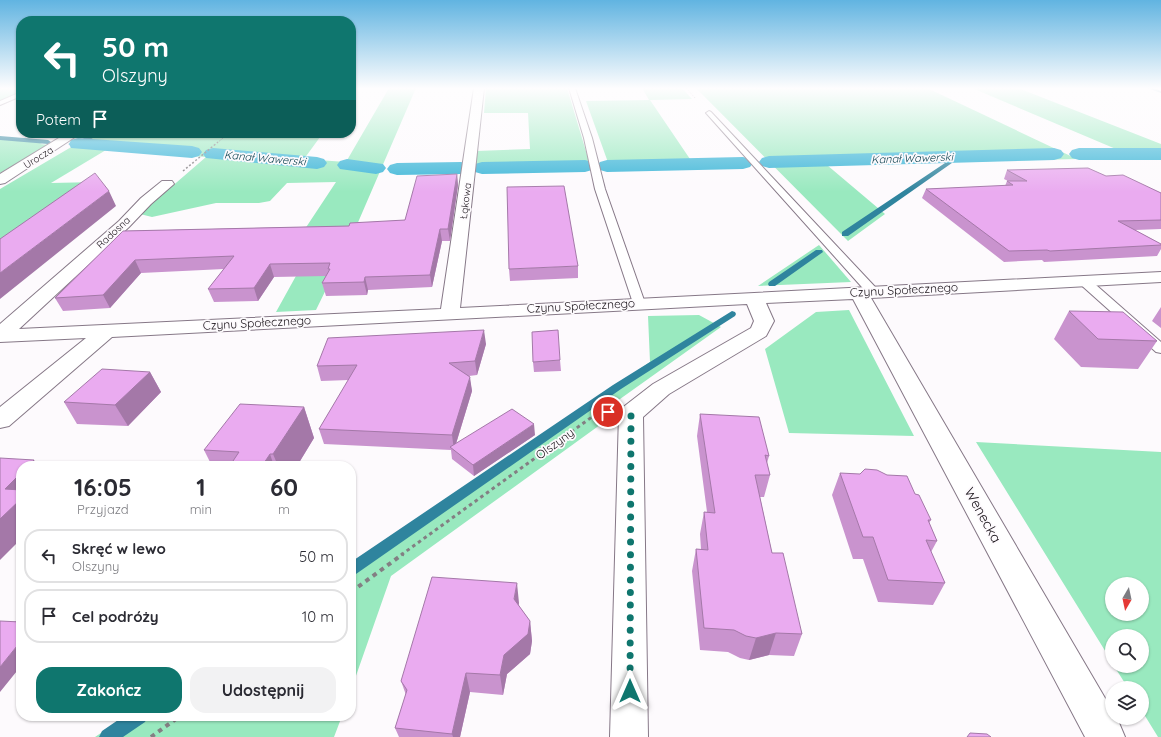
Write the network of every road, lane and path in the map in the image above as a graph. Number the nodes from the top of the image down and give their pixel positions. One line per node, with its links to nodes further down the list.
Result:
1 (475, 122): 13 (street, Łąkowa)
2 (583, 122): 12 (lane)
3 (717, 122): 10 (lane)
4 (67, 138): 6 (street, Urocza)
5 (223, 138): 7 (path)
6 (0, 180)
7 (167, 184): 15 (street, Radosna)
8 (1161, 277): 9 (street, Czynu Społecznego)
9 (1084, 281): 10 (street, Czynu Społecznego); 16 (lane)
10 (866, 293): 11 (street, Czynu Społecznego); 23 (street, Wenecka)
11 (754, 297): 12 (street, Czynu Społecznego); 17 (street)
12 (638, 303): 13 (street, Czynu Społecznego)
13 (450, 314): 14 (street, Czynu Społecznego)
14 (108, 330): 15 (street, Czynu Społecznego); 18 (street)
15 (0, 335)
16 (1161, 349)
17 (631, 414): 19 (path, Olszyny); 22 (street)
18 (0, 420)
19 (356, 588)
20 (173, 721): 21 (path)
21 (150, 737)
22 (630, 737)
23 (1106, 737)

